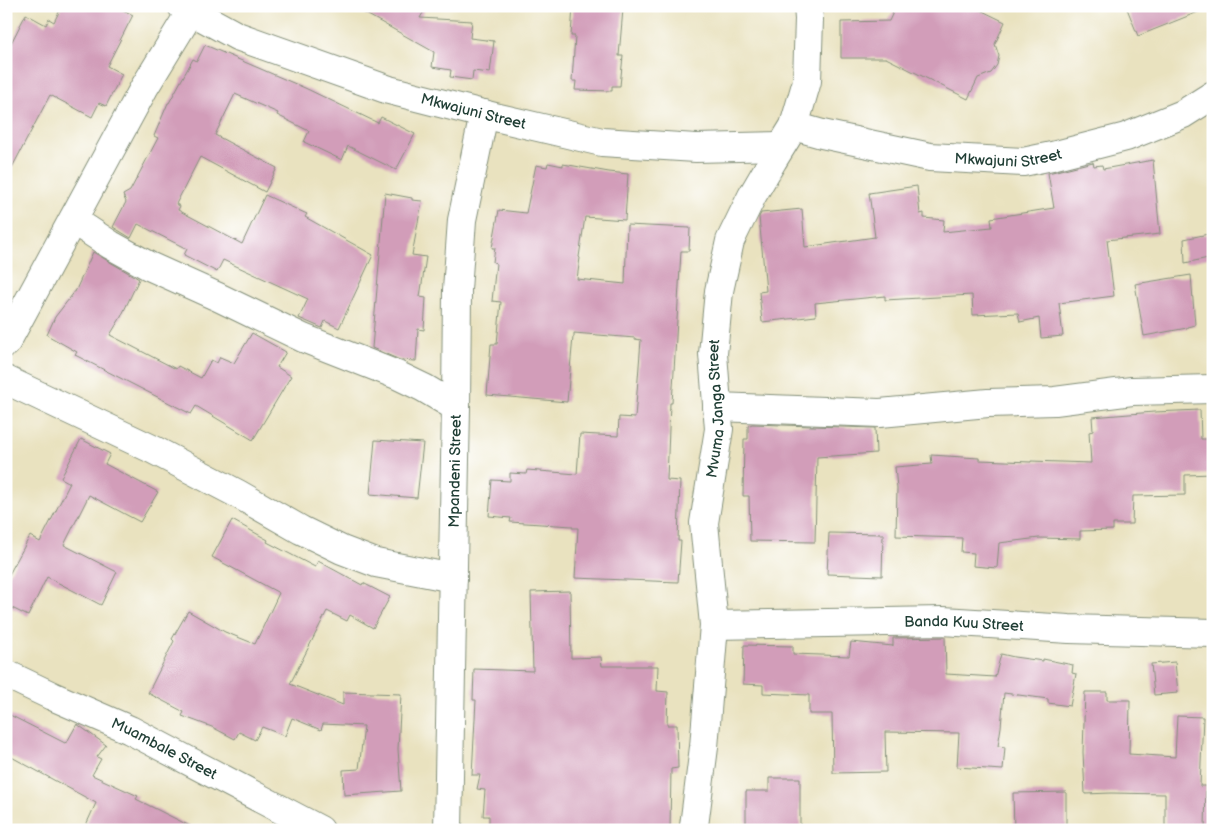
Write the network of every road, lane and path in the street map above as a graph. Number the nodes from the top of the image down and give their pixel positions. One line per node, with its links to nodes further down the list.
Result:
1 (808, 6): 5 (street, Mvuma Janga Street)
2 (186, 9): 4 (street, Mkwajuni Street); 6 (street)
3 (1213, 96): 5 (street, Mkwajuni Street)
4 (484, 114): 5 (street, Mkwajuni Street); 10 (street, Mpandeni Street)
5 (788, 136): 11 (street, Mvuma Janga Street)
6 (73, 220): 7 (street); 10 (street)
7 (6, 343)
8 (6, 380): 12 (street)
9 (1213, 390): 11 (street)
10 (456, 407): 12 (street, Mpandeni Street)
11 (717, 407): 13 (street, Mvuma Janga Street)
12 (453, 578): 18 (street, Mpandeni Street)
13 (714, 624): 14 (street, Banda Kuu Street); 16 (street, Mvuma Janga Street)
14 (1213, 633)
15 (6, 674): 17 (street, Muambale Street)
16 (693, 828)
17 (320, 830)
18 (448, 830)

